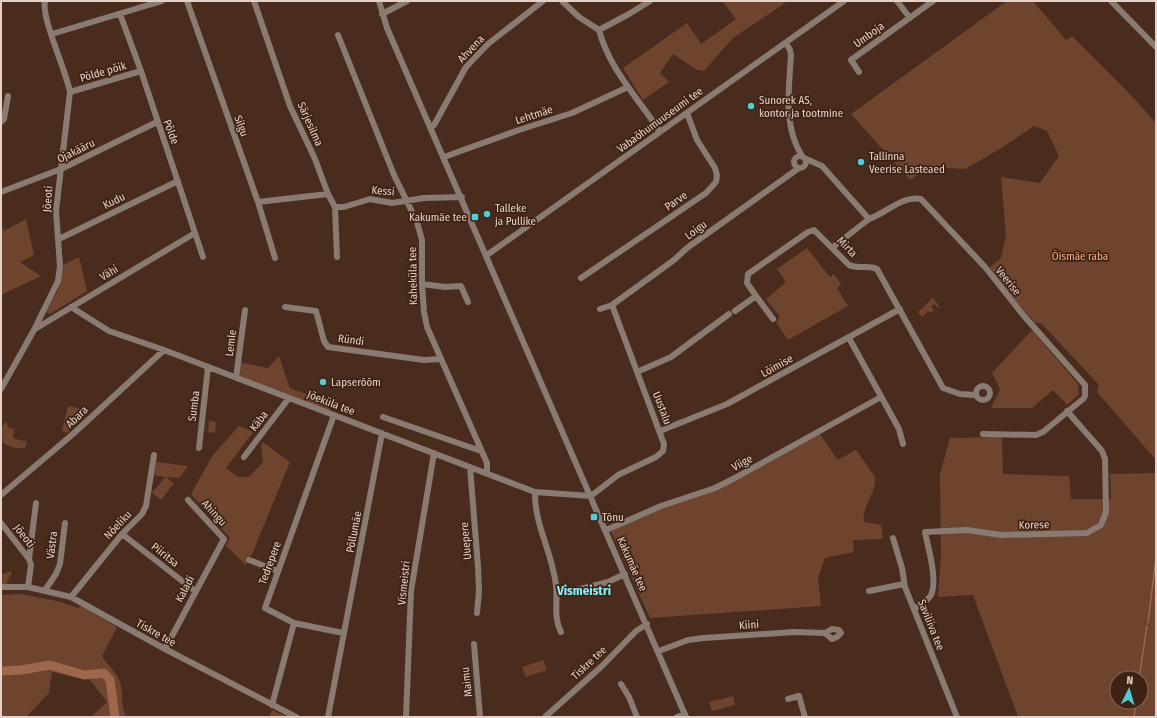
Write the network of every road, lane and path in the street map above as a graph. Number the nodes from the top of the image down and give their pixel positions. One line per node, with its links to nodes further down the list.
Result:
1 (45, 1): 18 (street, Jõeoti)
2 (162, 1): 14 (street)
3 (187, 1): 39 (street, Silgu)
4 (254, 1): 37 (street, Särjesilma)
5 (379, 1): 15 (street, Kakumäe tee)
6 (407, 1): 15 (street)
7 (543, 1): 30 (street, Ahvena)
8 (562, 1): 17 (street)
9 (650, 1): 17 (street)
10 (844, 1): 20 (street, Vabaõhumuuseumi tee)
11 (897, 1): 16 (street)
12 (934, 1): 16 (street, Umboja)
13 (1111, 1): 21 (street)
14 (120, 14): 18 (street); 22 (street, Põlde)
15 (382, 14): 30 (street, Kakumäe tee)
16 (910, 18): 23 (street, Umboja)
17 (599, 30): 24 (street)
18 (52, 34): 25 (street, Jõeoti)
19 (338, 35): 40 (street, Kaheküla tee)
20 (786, 43): 27 (street, Vabaõhumuuseumi tee); 33 (street, Loigu)
21 (1156, 47)
22 (141, 71): 25 (street, Põlde põik); 29 (street, Põlde)
23 (859, 72)
24 (628, 87): 31 (street); 32 (street, Lehtmäe)
25 (70, 92): 34 (street, Jõeoti)
26 (8, 96): 28 (street)
27 (687, 113): 31 (street, Vabaõhumuuseumi tee); 50 (street, Parve)
28 (1, 122)
29 (157, 122): 34 (street, Ojakääru); 35 (street, Põlde)
30 (431, 127): 32 (street, Kakumäe tee)
31 (660, 132): 46 (street, Vabaõhumuuseumi tee)
32 (444, 157): 38 (street, Kakumäe tee)
33 (800, 162): 42 (street); 54 (street, Loigu)
34 (61, 169): 36 (street, Ojakääru); 44 (street, Jõeoti)
35 (178, 181): 43 (street, Põlde); 44 (street, Kudu)
36 (1, 192)
37 (328, 194): 39 (street); 41 (street, Särjesilma)
38 (462, 197): 40 (street, Kessi); 46 (street, Kakumäe tee)
39 (258, 202): 49 (street, Silgu)
40 (408, 202): 41 (street, Kessi); 51 (street, Kaheküla tee)
41 (335, 207): 47 (street, Särjesilma)
42 (870, 219): 45 (street); 72 (street, Veerise)
43 (195, 233): 48 (street, Põlde); 55 (street, Vähi)
44 (59, 239): 61 (street, Jõeoti)
45 (833, 247): 52 (street, Mirta); 58 (street, Mirta)
46 (487, 255): 88 (street, Kakumäe tee)
47 (337, 256)
48 (203, 257)
49 (275, 258)
50 (581, 278)
51 (422, 284): 53 (street); 64 (street, Kaheküla tee)
52 (756, 296): 60 (street, Mirta); 66 (street)
53 (468, 302)
54 (612, 305): 57 (street); 66 (street, Uustalu)
55 (71, 307): 61 (street, Vähi); 63 (street, Jõeküla tee)
56 (285, 307): 64 (street, Ründi)
57 (600, 308)
58 (900, 309): 62 (street, Lõimise); 69 (street, Mirta)
59 (245, 310): 67 (street, Lemle)
60 (773, 319)
61 (34, 330): 68 (street, Jõeoti)
62 (849, 338): 70 (street); 75 (street, Lõimise)
63 (164, 350): 65 (street, Jõeküla tee); 87 (street, Abara)
64 (441, 360): 80 (street, Kaheküla tee)
65 (208, 367): 67 (street, Jõeküla tee); 79 (street, Sumba)
66 (637, 372): 75 (street, Uustalu)
67 (236, 378): 71 (street, Jõeküla tee)
68 (1, 389)
69 (976, 395)
70 (881, 397): 78 (street); 93 (street, Viige)
71 (289, 398): 73 (street, Jõeküla tee); 83 (street, Käba)
72 (1067, 411): 77 (street, Veerise); 109 (street, Korese)
73 (334, 415): 76 (street, Jõeküla tee); 99 (street, Tedrepere)
74 (384, 418): 80 (street)
75 (660, 431): 88 (street, Uustalu)
76 (382, 433): 81 (street, Jõeküla tee); 115 (street, Põllumäe)
77 (982, 434)
78 (903, 444)
79 (199, 448)
80 (482, 452): 85 (street, Kaheküla tee)
81 (434, 453): 84 (street, Jõeküla tee); 125 (street, Vismeistri)
82 (154, 455): 94 (street, Nõeliku)
83 (244, 456)
84 (470, 467): 85 (street, Jõeküla tee); 110 (street, Uuepere)
85 (487, 473): 86 (street, Jõeküla tee)
86 (535, 492): 88 (street, Jõeküla tee); 113 (street)
87 (1, 495)
88 (591, 496): 93 (street, Kakumäe tee)
89 (188, 500): 96 (street, Ahingu)
90 (36, 503): 97 (street)
91 (1, 523): 97 (street, Jõeoti)
92 (65, 523): 104 (street, Västra)
93 (606, 530): 100 (street, Kakumäe tee)
94 (122, 534): 106 (street, Piiritsa); 108 (street, Nõeliku)
95 (893, 538): 101 (street, Saviliiva tee)
96 (224, 539): 106 (street, Kaladi)
97 (29, 559): 103 (street, Jõeoti)
98 (249, 560): 99 (street)
99 (278, 571): 111 (street, Tedrepere)
100 (625, 574): 107 (street); 112 (street, Kakumäe tee)
101 (904, 584): 105 (street); 109 (street, Saviliiva tee)
102 (1, 587): 103 (street, Tiskre tee)
103 (28, 587): 104 (street, Tiskre tee)
104 (45, 590): 108 (street, Tiskre tee)
105 (869, 590)
106 (195, 591): 117 (street, Kaladi)
107 (572, 591)
108 (71, 597): 117 (street, Tiskre tee)
109 (914, 610): 131 (street, Saviliiva tee)
110 (477, 613)
111 (294, 623): 115 (street); 121 (street)
112 (647, 624): 118 (street, Kakumäe tee); 127 (street, Tiskre tee)
113 (561, 632)
114 (825, 632): 114 (street, Kiini); 118 (street, Kiini)
115 (343, 633): 124 (street, Põllumäe)
116 (474, 644): 126 (street, Maimu)
117 (165, 649): 121 (street, Tiskre tee)
118 (659, 651): 122 (street, Kakumäe tee)
119 (621, 684): 128 (street)
120 (788, 699): 130 (street)
121 (272, 705): 123 (street, Tiskre tee)
122 (685, 715): 129 (street)
123 (296, 717)
124 (328, 717)
125 (406, 717)
126 (480, 717)
127 (546, 717)
128 (638, 717)
129 (677, 717)
130 (805, 717)
131 (957, 717)

